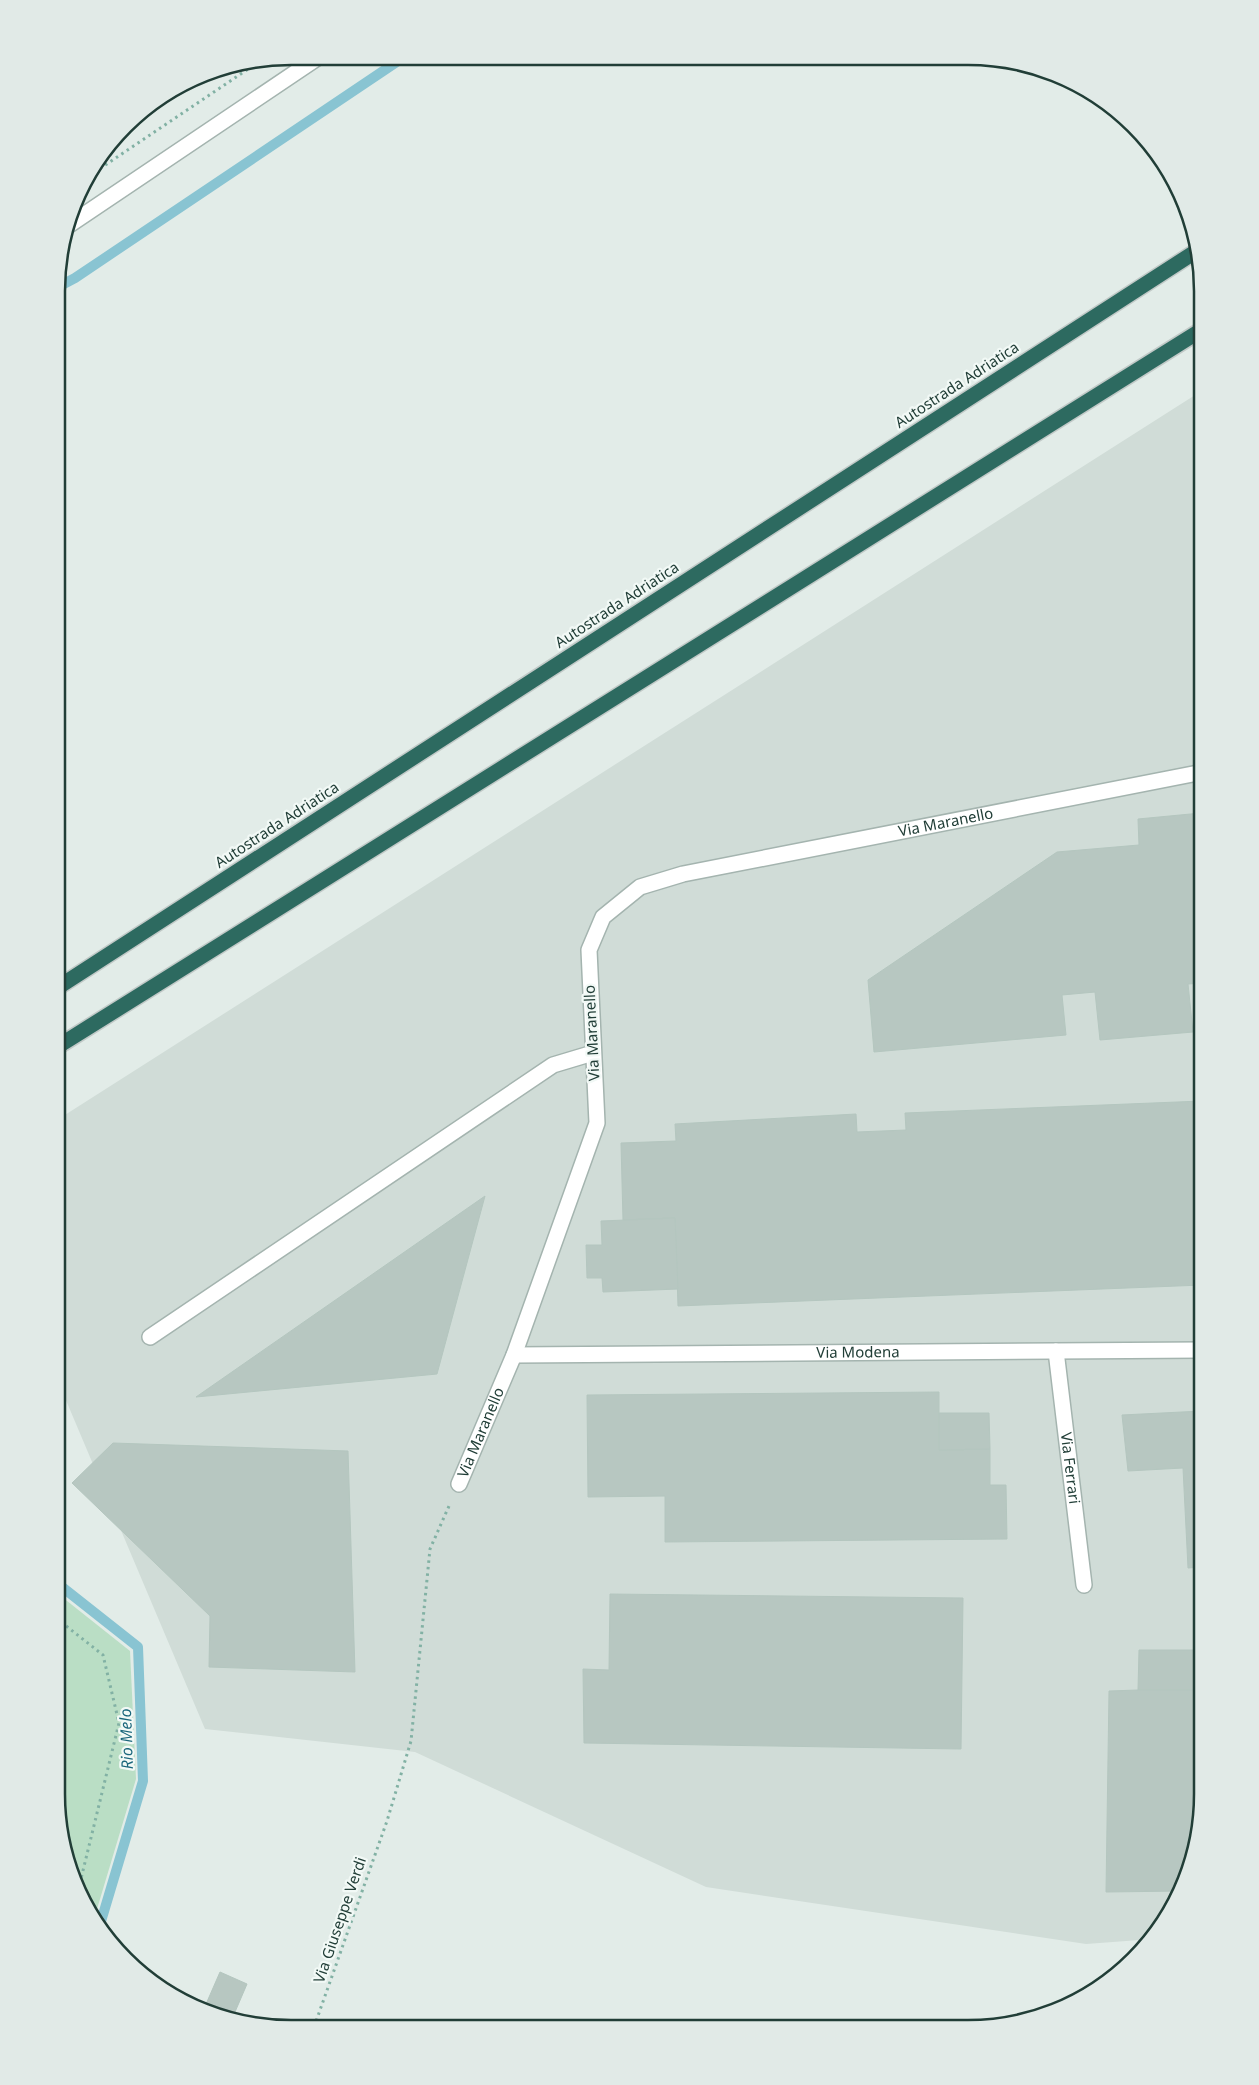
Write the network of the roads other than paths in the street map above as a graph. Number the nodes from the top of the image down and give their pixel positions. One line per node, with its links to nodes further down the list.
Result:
1 (307, 65): 2 (street)
2 (76, 220)
3 (1191, 255): 6 (highway, Autostrada Adriatica)
4 (1194, 335): 7 (highway)
5 (1194, 774): 8 (street, Via Maranello)
6 (65, 983)
7 (65, 1042)
8 (593, 1053): 9 (street); 12 (street, Via Maranello)
9 (150, 1337)
10 (1194, 1350): 11 (street, Via Modena)
11 (1056, 1351): 12 (street, Via Modena); 14 (street, Via Ferrari)
12 (514, 1355): 13 (street, Via Maranello)
13 (460, 1484)
14 (1084, 1585)

